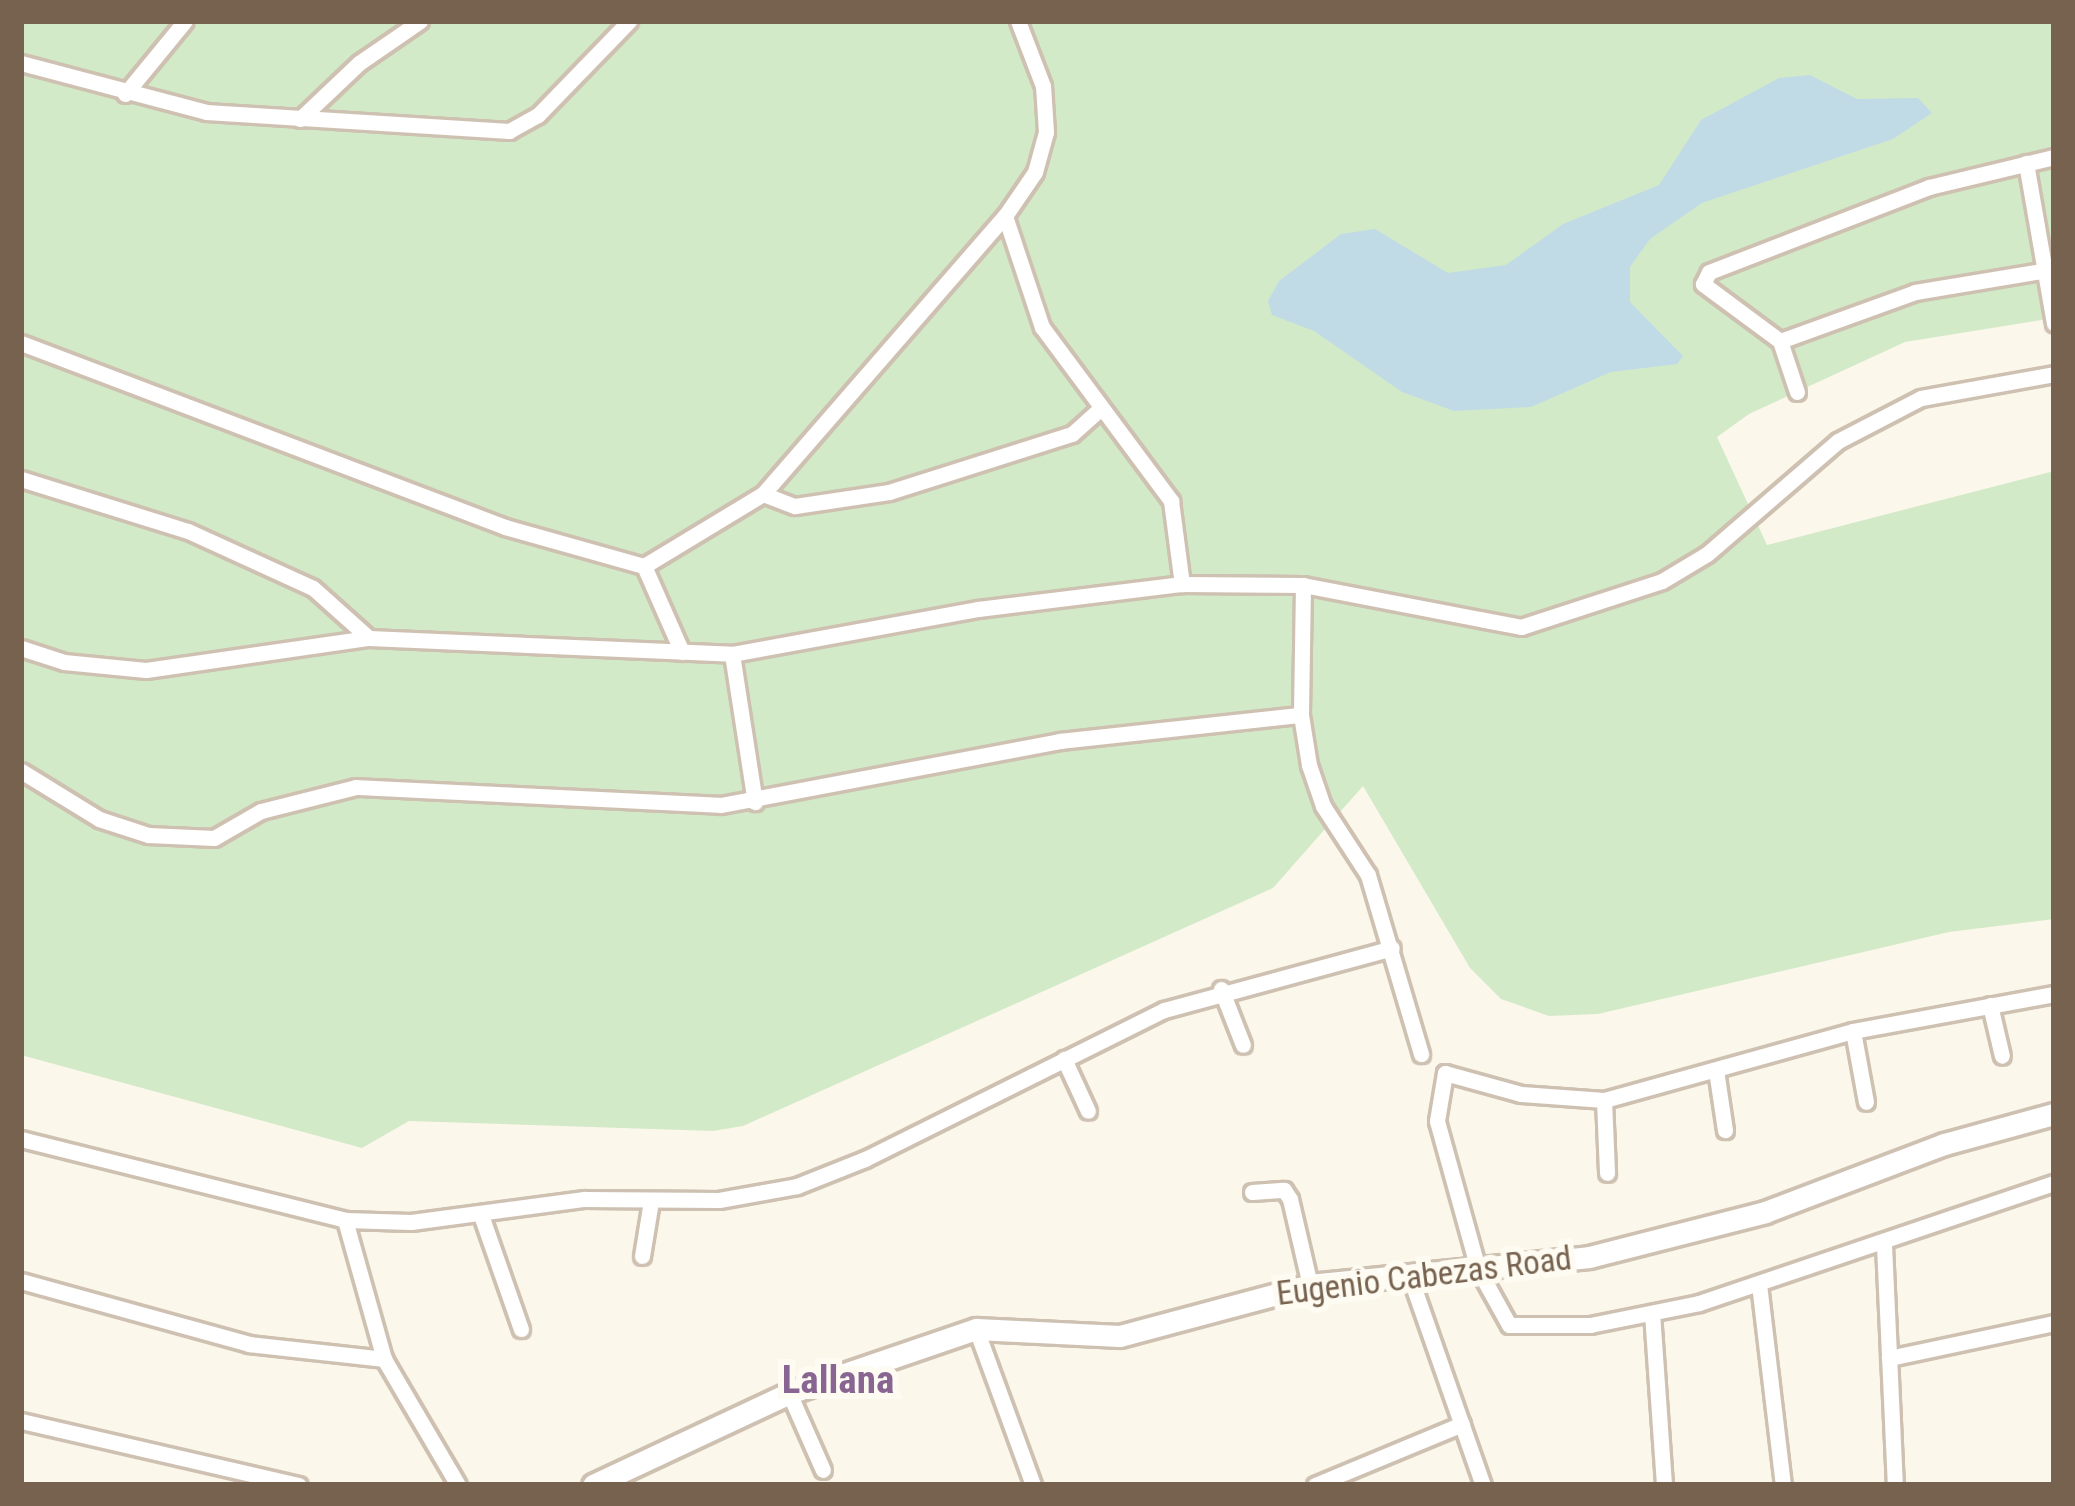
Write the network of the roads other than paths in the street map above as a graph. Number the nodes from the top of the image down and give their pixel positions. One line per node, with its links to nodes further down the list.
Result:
1 (185, 21): 6 (street)
2 (420, 21): 7 (street)
3 (629, 21): 7 (street)
4 (1018, 21): 10 (street)
5 (21, 63): 6 (street)
6 (125, 94): 7 (street)
7 (299, 119)
8 (2054, 157): 9 (street)
9 (2026, 164): 11 (street); 13 (street)
10 (1005, 216): 17 (street); 19 (street)
11 (2049, 270): 12 (street); 13 (street)
12 (2054, 324)
13 (1780, 340): 16 (street)
14 (21, 343): 20 (street)
15 (2054, 374): 22 (street)
16 (1797, 392)
17 (1100, 409): 19 (street); 21 (street)
18 (21, 479): 23 (street)
19 (763, 494): 20 (street)
20 (644, 566): 25 (street)
21 (1182, 584): 22 (street); 26 (street)
22 (1303, 585): 27 (street)
23 (369, 638): 24 (street); 25 (street)
24 (21, 648)
25 (682, 652): 26 (street)
26 (732, 654): 29 (street)
27 (1301, 715): 29 (street); 30 (street)
28 (21, 771): 29 (street)
29 (755, 802)
30 (1392, 948): 31 (street); 36 (street)
31 (1221, 989): 35 (street); 38 (street)
32 (2054, 994): 33 (street)
33 (1990, 1005): 34 (street); 37 (street)
34 (1853, 1031): 39 (street); 41 (street)
35 (1243, 1046)
36 (1421, 1054)
37 (2002, 1056)
38 (1064, 1059): 42 (street); 49 (street)
39 (1716, 1070): 40 (street); 44 (street)
40 (1604, 1100): 46 (street); 54 (street)
41 (1866, 1102)
42 (1088, 1111)
43 (2054, 1114): 54 (street, Eugenio Cabezas Road)
44 (1725, 1130)
45 (21, 1138): 51 (street)
46 (1606, 1173)
47 (2054, 1183): 52 (street)
48 (1252, 1192): 58 (street)
49 (651, 1201): 50 (street); 53 (street)
50 (481, 1215): 51 (street); 61 (street)
51 (345, 1220): 64 (street)
52 (1884, 1245): 57 (street); 63 (street)
53 (642, 1256)
54 (1478, 1269): 55 (street, Eugenio Cabezas Road); 59 (street)
55 (1409, 1274): 58 (street, Eugenio Cabezas Road); 67 (street)
56 (21, 1282): 64 (street)
57 (1759, 1284): 59 (street); 76 (street)
58 (1310, 1285): 62 (street, Eugenio Cabezas Road)
59 (1652, 1313): 75 (street)
60 (2054, 1323): 63 (street)
61 (521, 1329)
62 (976, 1329): 65 (street, Eugenio Cabezas Road); 72 (street)
63 (1889, 1358): 77 (street)
64 (384, 1359): 71 (street)
65 (790, 1393): 68 (street); 69 (street, Eugenio Cabezas Road)
66 (21, 1421): 70 (street)
67 (1462, 1424): 73 (street); 74 (street)
68 (823, 1470)
69 (600, 1483)
70 (299, 1485)
71 (458, 1485)
72 (1033, 1485)
73 (1315, 1485)
74 (1483, 1485)
75 (1664, 1485)
76 (1783, 1485)
77 (1895, 1485)

